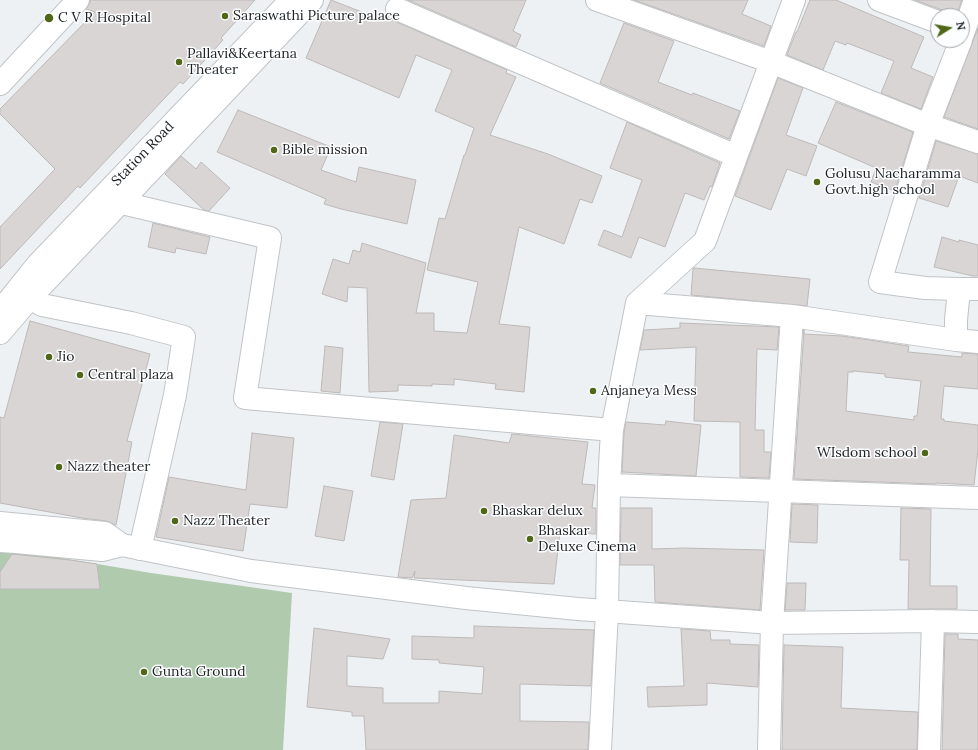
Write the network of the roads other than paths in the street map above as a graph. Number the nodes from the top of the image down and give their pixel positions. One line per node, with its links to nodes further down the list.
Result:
1 (78, 0): 13 (street)
2 (291, 0): 17 (street, Station Road)
3 (312, 0): 17 (street)
4 (597, 0): 12 (street)
5 (794, 0): 12 (street)
6 (879, 0): 9 (street)
7 (976, 0): 10 (street)
8 (397, 9): 16 (street)
9 (930, 19)
10 (970, 19)
11 (960, 48): 14 (street)
12 (771, 62): 14 (street); 16 (street)
13 (0, 84)
14 (928, 125): 15 (street); 18 (street)
15 (978, 142)
16 (736, 156): 20 (street)
17 (111, 200): 19 (street, Station Road); 26 (street)
18 (969, 289): 24 (street)
19 (26, 290): 21 (street, Station Road); 23 (street); 32 (street)
20 (637, 303): 22 (street); 26 (street)
21 (0, 311)
22 (792, 316): 24 (street); 28 (street)
23 (0, 333)
24 (956, 340): 25 (street)
25 (978, 342)
26 (612, 430): 27 (street)
27 (609, 485): 28 (street); 33 (street)
28 (780, 492): 29 (street); 36 (street)
29 (978, 498)
30 (0, 523): 32 (street)
31 (0, 541): 32 (street)
32 (131, 547): 33 (street)
33 (606, 611): 36 (street); 37 (street)
34 (933, 621): 35 (street); 36 (street); 39 (street)
35 (978, 622)
36 (772, 623): 38 (street)
37 (600, 750)
38 (769, 750)
39 (929, 750)

